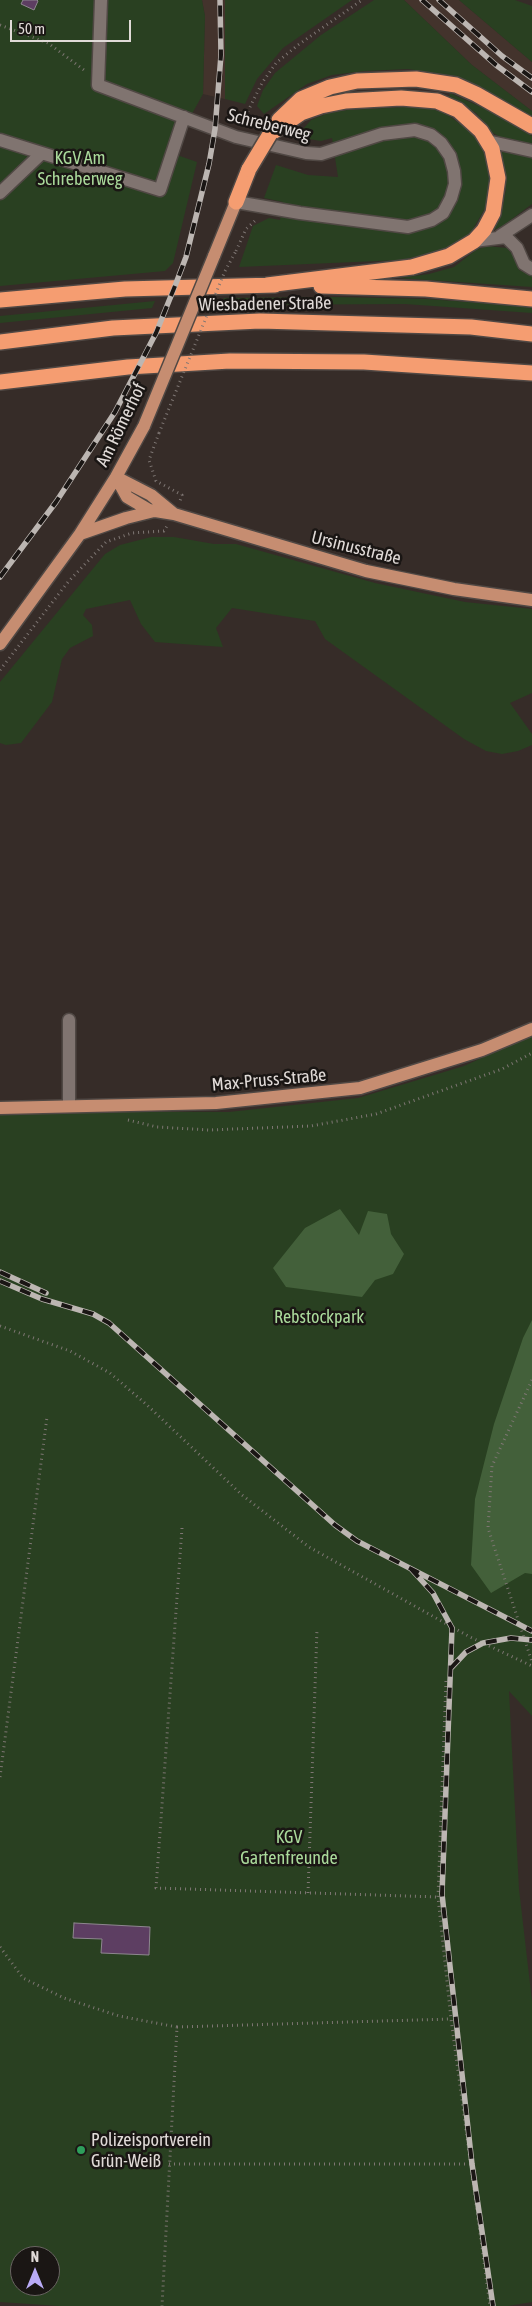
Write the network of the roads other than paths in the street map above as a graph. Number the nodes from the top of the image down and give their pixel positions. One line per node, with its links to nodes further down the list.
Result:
1 (101, 0): 2 (street, Schreberweg)
2 (184, 118): 8 (street); 10 (street, Schreberweg)
3 (532, 126): 4 (highway)
4 (270, 134): 6 (highway); 10 (highway, bridge)
5 (0, 140): 8 (street)
6 (487, 141): 7 (street); 13 (highway)
7 (532, 151)
8 (42, 153): 9 (street)
9 (0, 193)
10 (236, 202): 22 (main road, Am Römerhof, bridge)
11 (532, 215): 12 (street)
12 (500, 236): 13 (street); 14 (street)
13 (474, 241): 15 (highway)
14 (532, 269)
15 (267, 285): 16 (highway); 17 (highway)
16 (532, 298)
17 (0, 300)
18 (532, 334): 19 (highway, Wiesbadener Straße)
19 (0, 342)
20 (532, 373): 21 (highway)
21 (0, 382)
22 (116, 477): 23 (main road, Ursinusstraße); 24 (main road, Ursinusstraße); 25 (main road, Am Römerhof)
23 (156, 511): 24 (main road, Ursinusstraße); 25 (main road, Ursinusstraße)
24 (174, 514): 26 (main road, Ursinusstraße)
25 (80, 534): 27 (main road, Am Römerhof)
26 (532, 600)
27 (0, 644)
28 (69, 1020): 30 (street)
29 (532, 1029): 30 (main road, Max-Pruss-Straße)
30 (69, 1105): 31 (main road, Max-Pruss-Straße)
31 (0, 1108)

